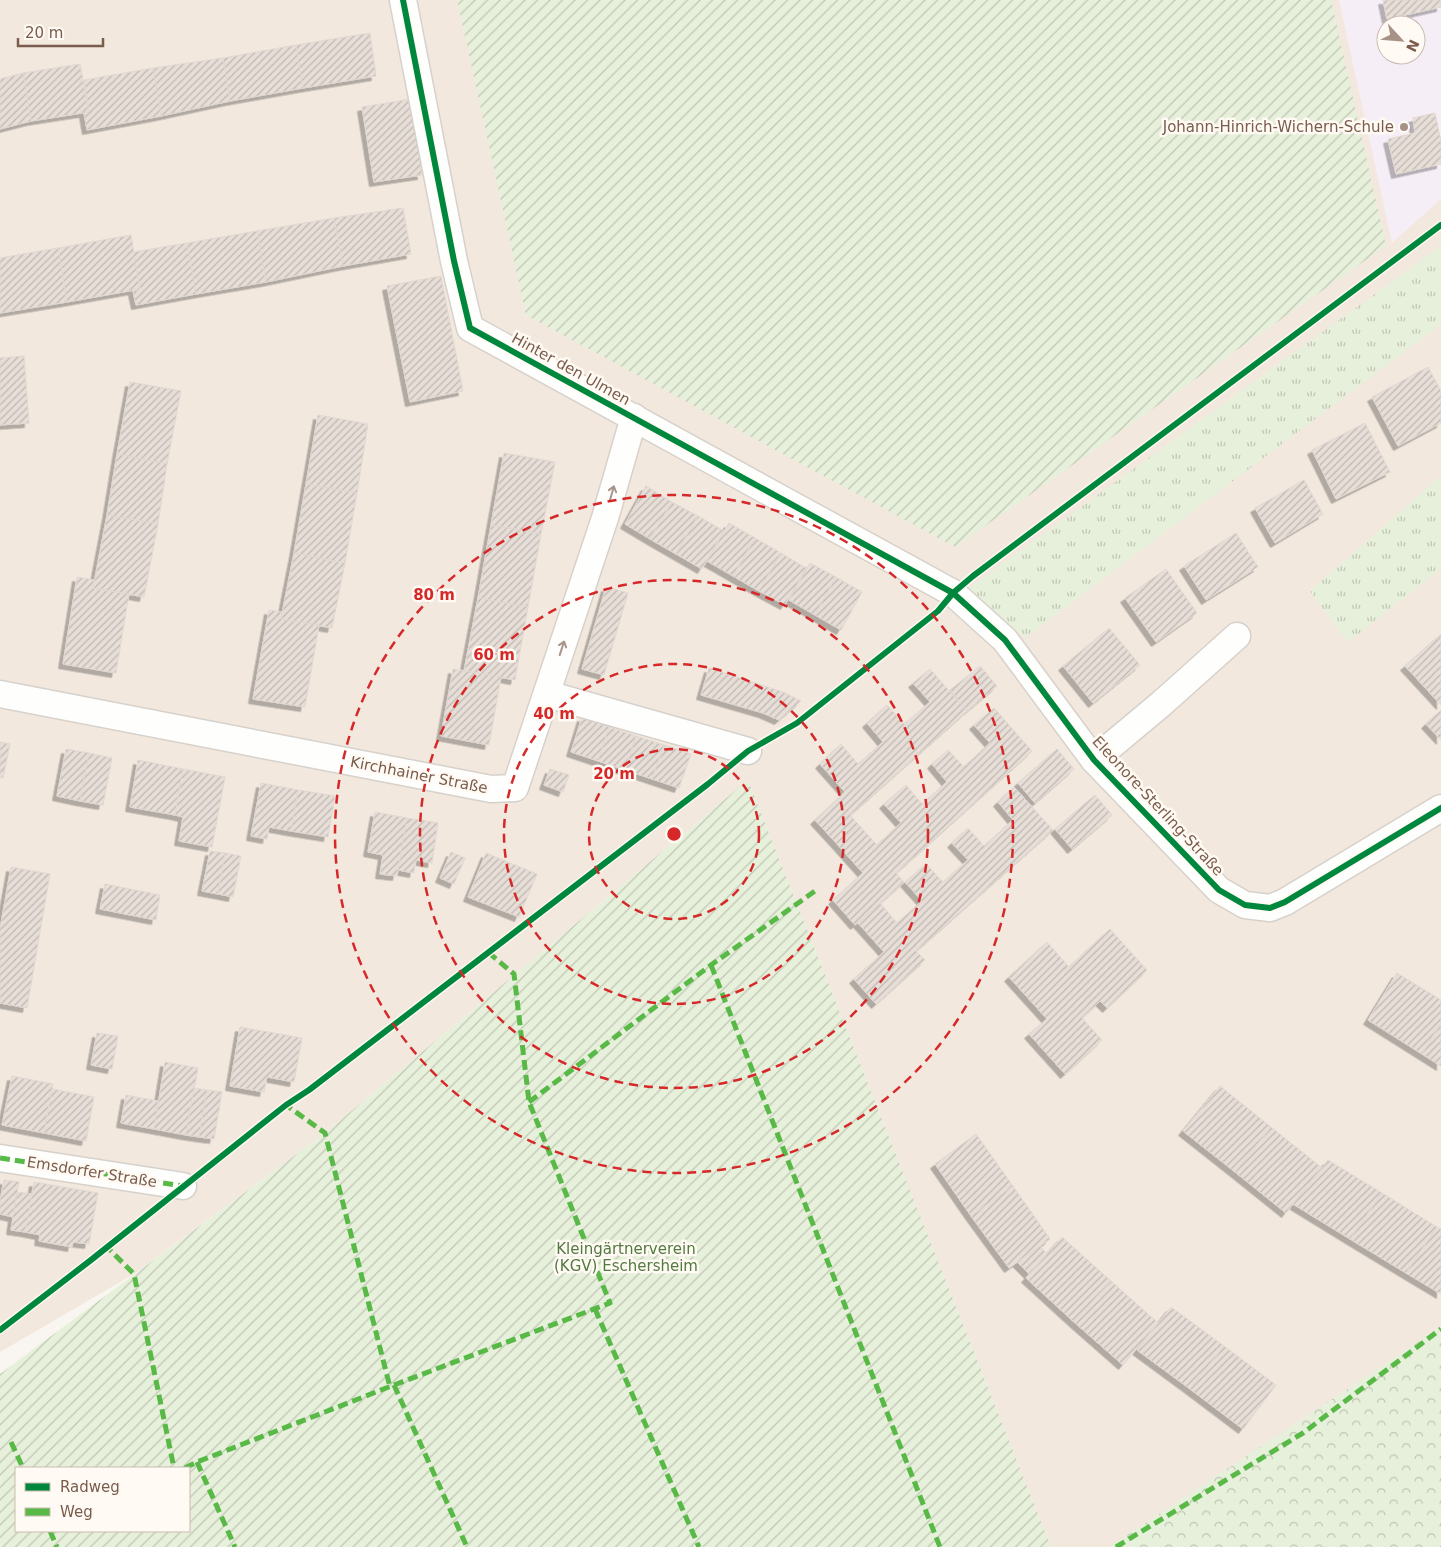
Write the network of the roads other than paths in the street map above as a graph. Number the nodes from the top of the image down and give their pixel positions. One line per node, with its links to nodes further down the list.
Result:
1 (403, 0): 2 (street, Hinter den Ulmen)
2 (634, 418): 3 (street, Hinter den Ulmen); 6 (street, Kirchhainer Straße, one-way to 2)
3 (953, 593): 8 (street, Eleonore-Sterling-Straße)
4 (1237, 636): 8 (street, Eleonore-Sterling-Straße)
5 (0, 694): 6 (street, Kirchhainer Straße)
6 (547, 694): 7 (street)
7 (748, 751)
8 (1094, 760): 9 (street, Eleonore-Sterling-Straße)
9 (1441, 808)
10 (0, 1158): 11 (street, Emsdorfer Straße)
11 (183, 1186)

